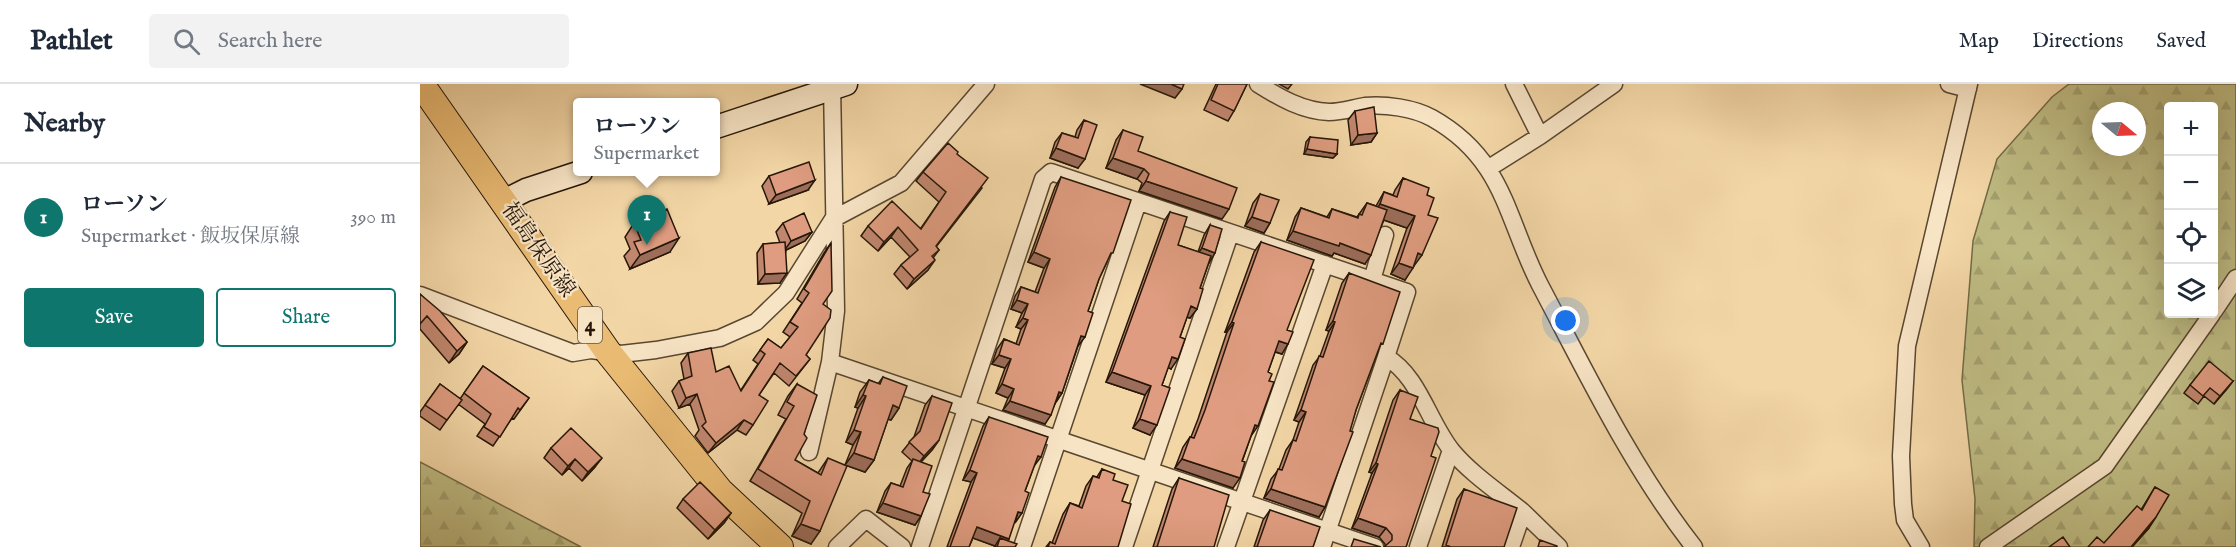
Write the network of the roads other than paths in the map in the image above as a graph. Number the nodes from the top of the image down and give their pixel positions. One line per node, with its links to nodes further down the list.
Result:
1 (421, 84): 13 (main road, 福島保原線 / 4)
2 (986, 84): 15 (street)
3 (1258, 84): 11 (street)
4 (1514, 84): 10 (street)
5 (1614, 84): 10 (street)
6 (1949, 84): 8 (street)
7 (837, 86): 9 (main road); 15 (street)
8 (1968, 86): 47 (street)
9 (720, 126)
10 (1540, 136): 11 (street)
11 (1489, 168): 46 (street)
12 (573, 174): 13 (main road)
13 (504, 201): 24 (main road, 福島保原線 / 4)
14 (1138, 202): 16 (street); 27 (street); 28 (street)
15 (833, 219): 24 (street); 26 (street)
16 (1230, 234): 18 (street); 31 (street)
17 (1385, 235): 20 (street)
18 (1325, 264): 20 (street); 32 (street)
19 (2236, 278): 22 (street)
20 (1372, 280): 25 (street)
21 (420, 295): 24 (street)
22 (2218, 305)
23 (2209, 318): 48 (street)
24 (608, 352): 35 (main road, 福島保原線 / 4)
25 (1386, 357): 29 (street); 34 (street)
26 (830, 362): 27 (street); 30 (street)
27 (966, 408): 28 (street); 38 (street)
28 (1058, 439): 31 (street); 39 (street)
29 (1451, 450): 33 (street); 43 (street)
30 (809, 452)
31 (1150, 471): 32 (street); 40 (street)
32 (1241, 501): 34 (street); 41 (street)
33 (1523, 512): 44 (street); 45 (street)
34 (1325, 539): 42 (street)
35 (780, 547)
36 (837, 547): 37 (street)
37 (902, 547)
38 (920, 547)
39 (1022, 547)
40 (1124, 547)
41 (1226, 547)
42 (1375, 547)
43 (1418, 547)
44 (1511, 547)
45 (1559, 547)
46 (1694, 547)
47 (1921, 547)
48 (1988, 547)

